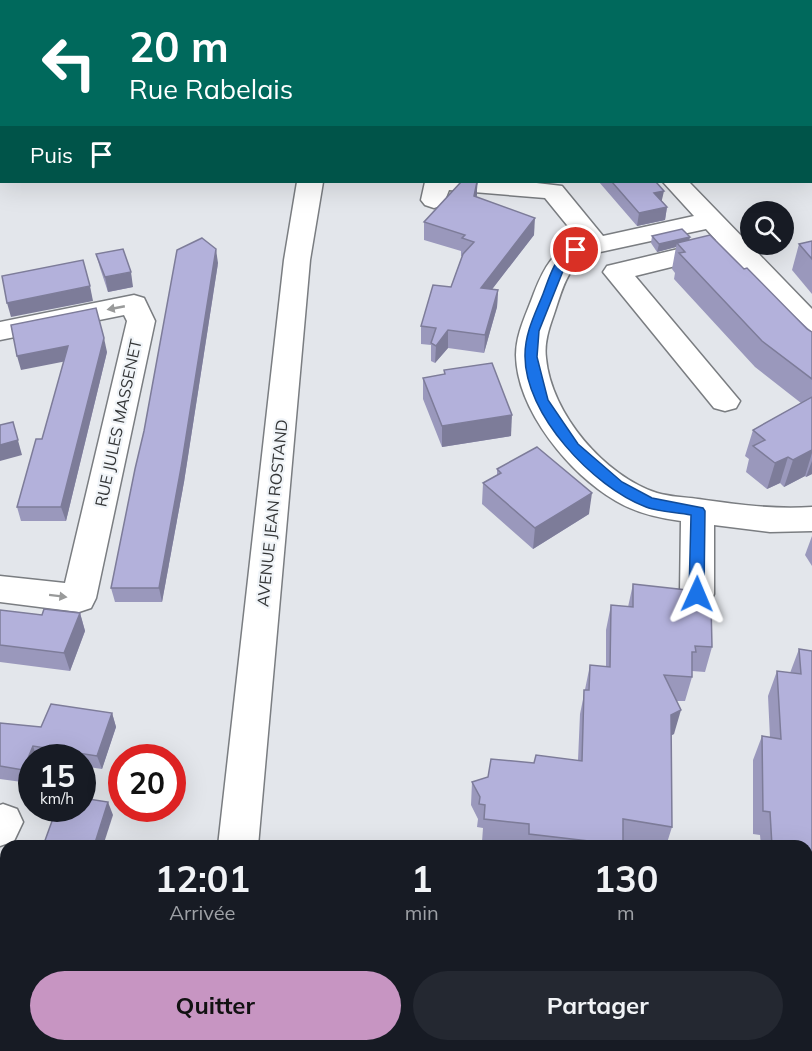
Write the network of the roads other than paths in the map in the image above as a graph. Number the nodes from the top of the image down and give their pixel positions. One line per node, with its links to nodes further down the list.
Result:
1 (310, 183): 16 (street, AVENUE JEAN ROSTAND)
2 (438, 183): 5 (street)
3 (451, 183): 8 (street)
4 (677, 183): 6 (street)
5 (434, 200)
6 (712, 220): 7 (street); 8 (street)
7 (734, 243): 9 (street); 11 (street)
8 (597, 245): 12 (street)
9 (812, 327)
10 (0, 331): 14 (street, RUE JULES MASSENET, one-way to 10)
11 (725, 401)
12 (698, 511): 13 (street); 15 (street)
13 (812, 519)
14 (0, 589)
15 (697, 594)
16 (239, 840)

